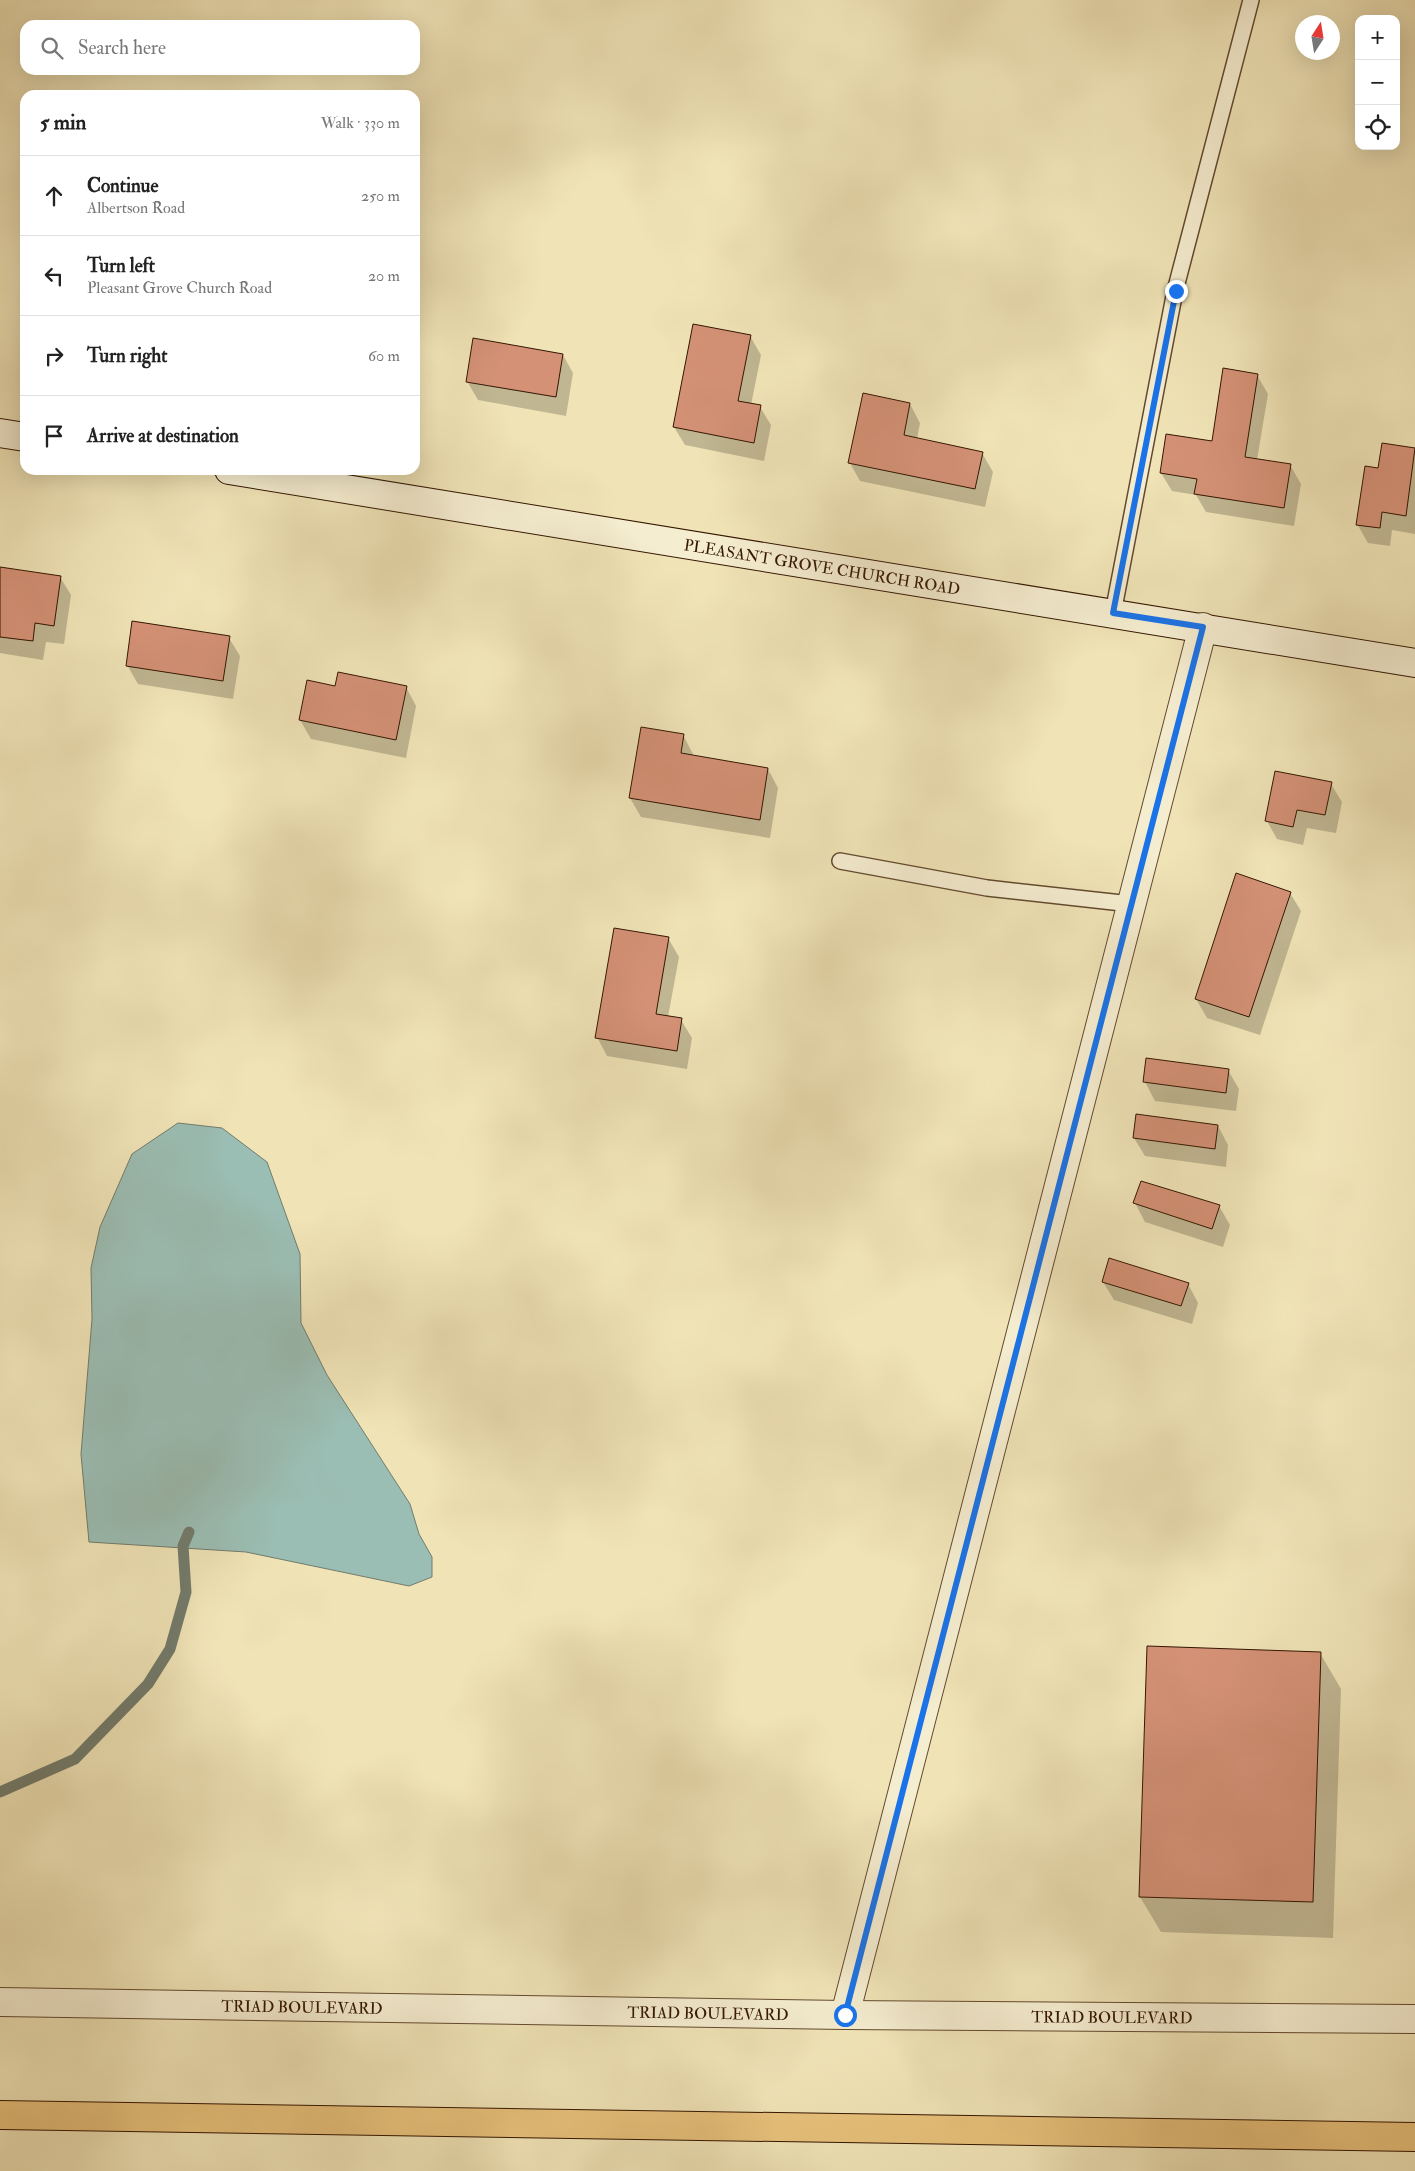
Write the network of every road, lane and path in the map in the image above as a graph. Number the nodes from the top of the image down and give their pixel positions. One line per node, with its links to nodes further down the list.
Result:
1 (1251, 0): 5 (lane)
2 (0, 433): 3 (street)
3 (20, 436)
4 (260, 475): 5 (street, PLEASANT GROVE CHURCH ROAD)
5 (1113, 613): 6 (street, PLEASANT GROVE CHURCH ROAD)
6 (1203, 627): 7 (street, PLEASANT GROVE CHURCH ROAD); 9 (street)
7 (1415, 663)
8 (840, 861): 9 (lane)
9 (1131, 904): 11 (street)
10 (0, 2002): 11 (street, TRIAD BOULEVARD)
11 (845, 2015): 12 (street, TRIAD BOULEVARD)
12 (1415, 2019)
13 (0, 2115): 14 (highway)
14 (1415, 2137)

